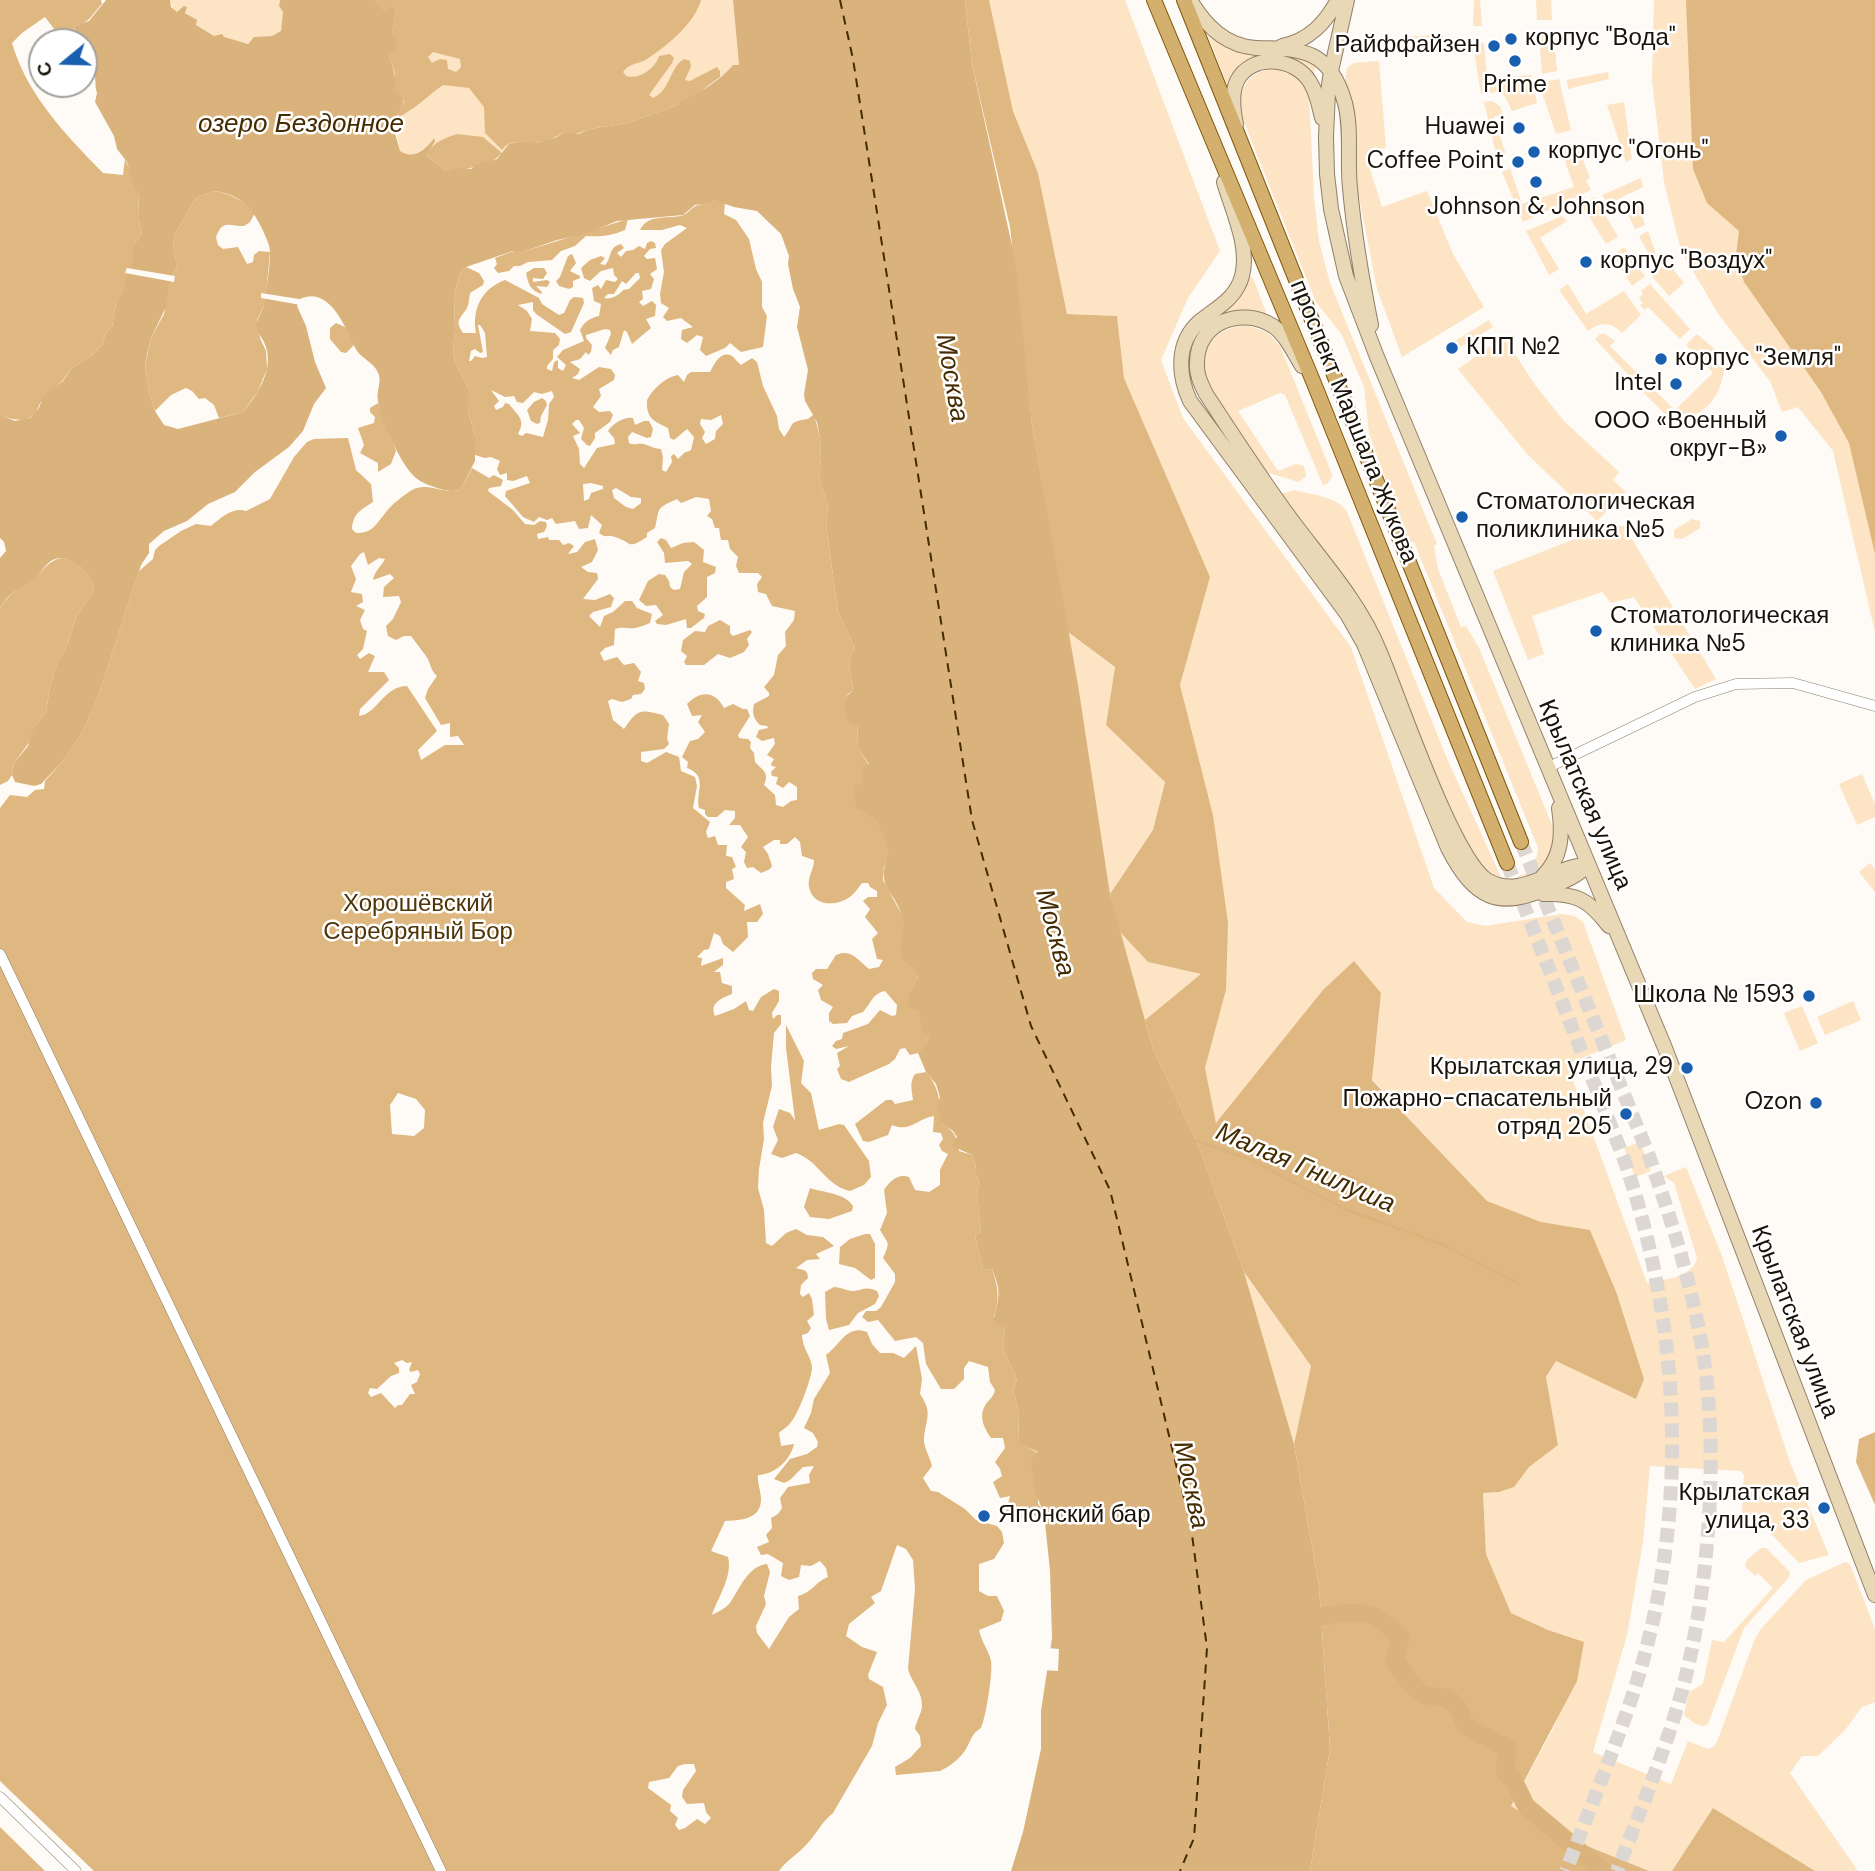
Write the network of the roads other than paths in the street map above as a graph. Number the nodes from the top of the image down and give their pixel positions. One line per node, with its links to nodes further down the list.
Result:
1 (1154, 0): 10 (main road, проспект Маршала Жукова)
2 (1184, 0): 8 (main road, проспект Маршала Жукова)
3 (1190, 0): 6 (main road)
4 (1338, 0): 6 (main road)
5 (1347, 0): 7 (main road, Крылатская улица)
6 (1276, 48): 7 (main road)
7 (1331, 71): 9 (main road, Крылатская улица); 11 (main road)
8 (1239, 135): 9 (main road); 16 (main road, проспект Маршала Жукова)
9 (1326, 137): 11 (main road, Крылатская улица)
10 (1216, 151): 12 (main road, проспект Маршала Жукова); 19 (main road)
11 (1377, 357): 14 (main road, Крылатская улица)
12 (1312, 382): 17 (main road, проспект Маршала Жукова); 19 (main road)
13 (1875, 706): 14 (street)
14 (1548, 768): 15 (main road, Крылатская улица)
15 (1555, 786): 18 (main road, Крылатская улица); 19 (main road)
16 (1521, 842)
17 (1507, 863)
18 (1588, 865): 19 (main road); 20 (main road, Крылатская улица)
19 (1533, 888): 20 (main road)
20 (1623, 944): 22 (main road, Крылатская улица)
21 (0, 954): 25 (street)
22 (1875, 1595)
23 (0, 1797): 24 (street)
24 (76, 1871)
25 (441, 1871)

